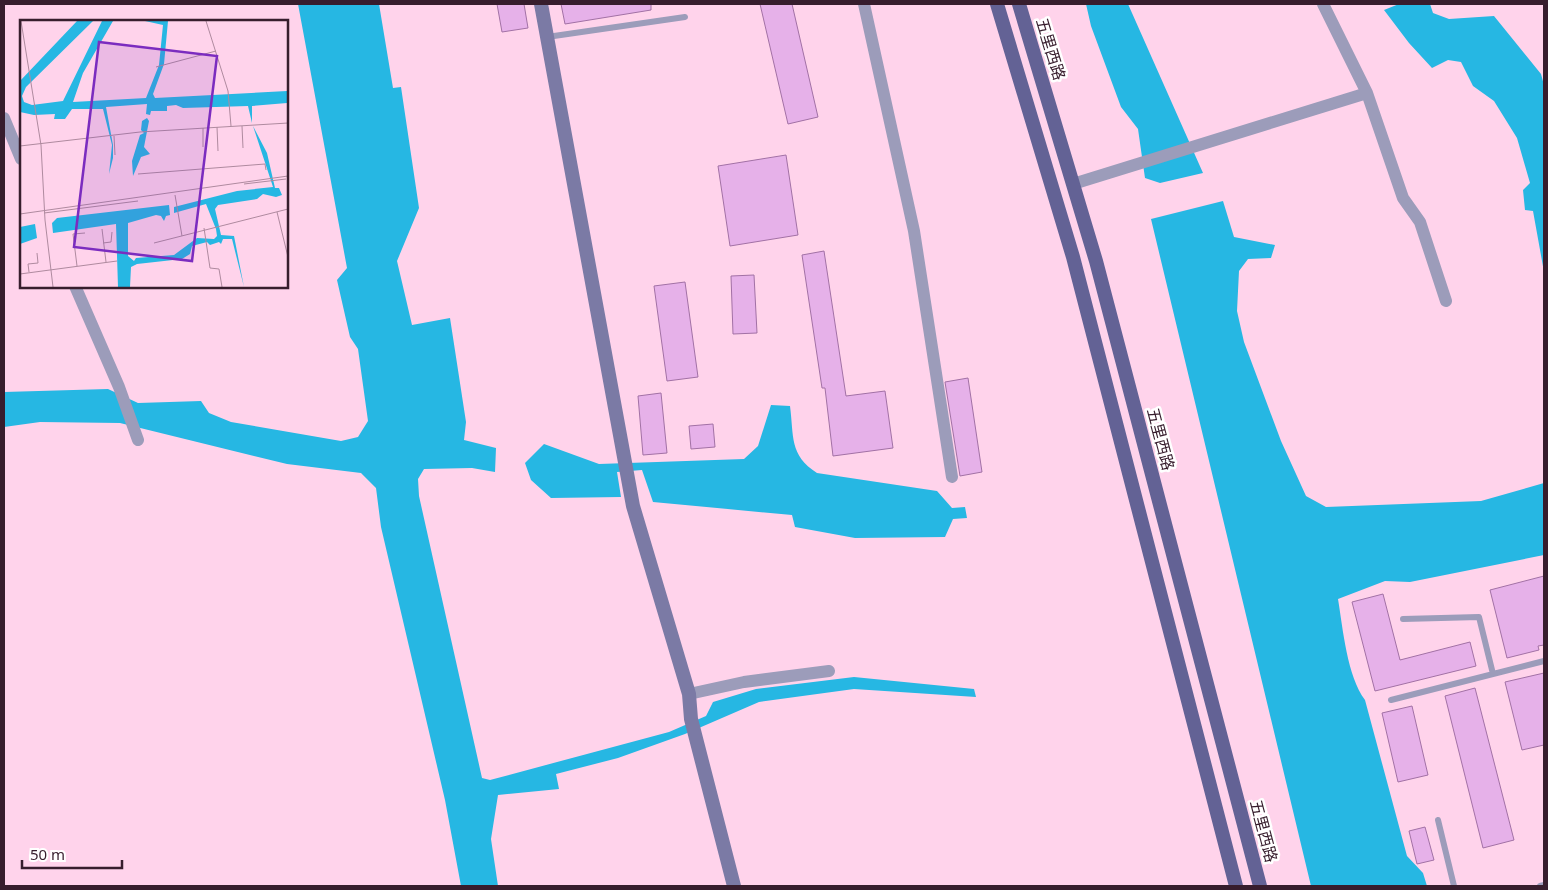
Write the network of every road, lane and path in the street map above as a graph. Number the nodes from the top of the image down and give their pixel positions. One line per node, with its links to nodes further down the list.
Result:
1 (541, 4): 7 (main road)
2 (864, 4): 15 (street)
3 (996, 4): 25 (main road)
4 (1020, 4): 11 (main road, 五里西路)
5 (1322, 4): 8 (street)
6 (685, 17): 7 (lane)
7 (547, 37): 20 (main road)
8 (1367, 93): 11 (street); 13 (street)
9 (4, 118): 10 (street)
10 (20, 157)
11 (1073, 184): 26 (main road, 五里西路)
12 (76, 288): 14 (street)
13 (1446, 301)
14 (136, 435)
15 (952, 476)
16 (1402, 619): 19 (lane)
17 (1544, 660): 19 (lane)
18 (828, 671): 20 (street)
19 (1493, 674): 21 (lane)
20 (689, 694): 24 (main road)
21 (1391, 700)
22 (1438, 820): 27 (lane)
23 (1544, 885): 28 (lane)
24 (734, 886)
25 (1236, 886)
26 (1260, 886)
27 (1454, 886)
28 (1540, 886)

